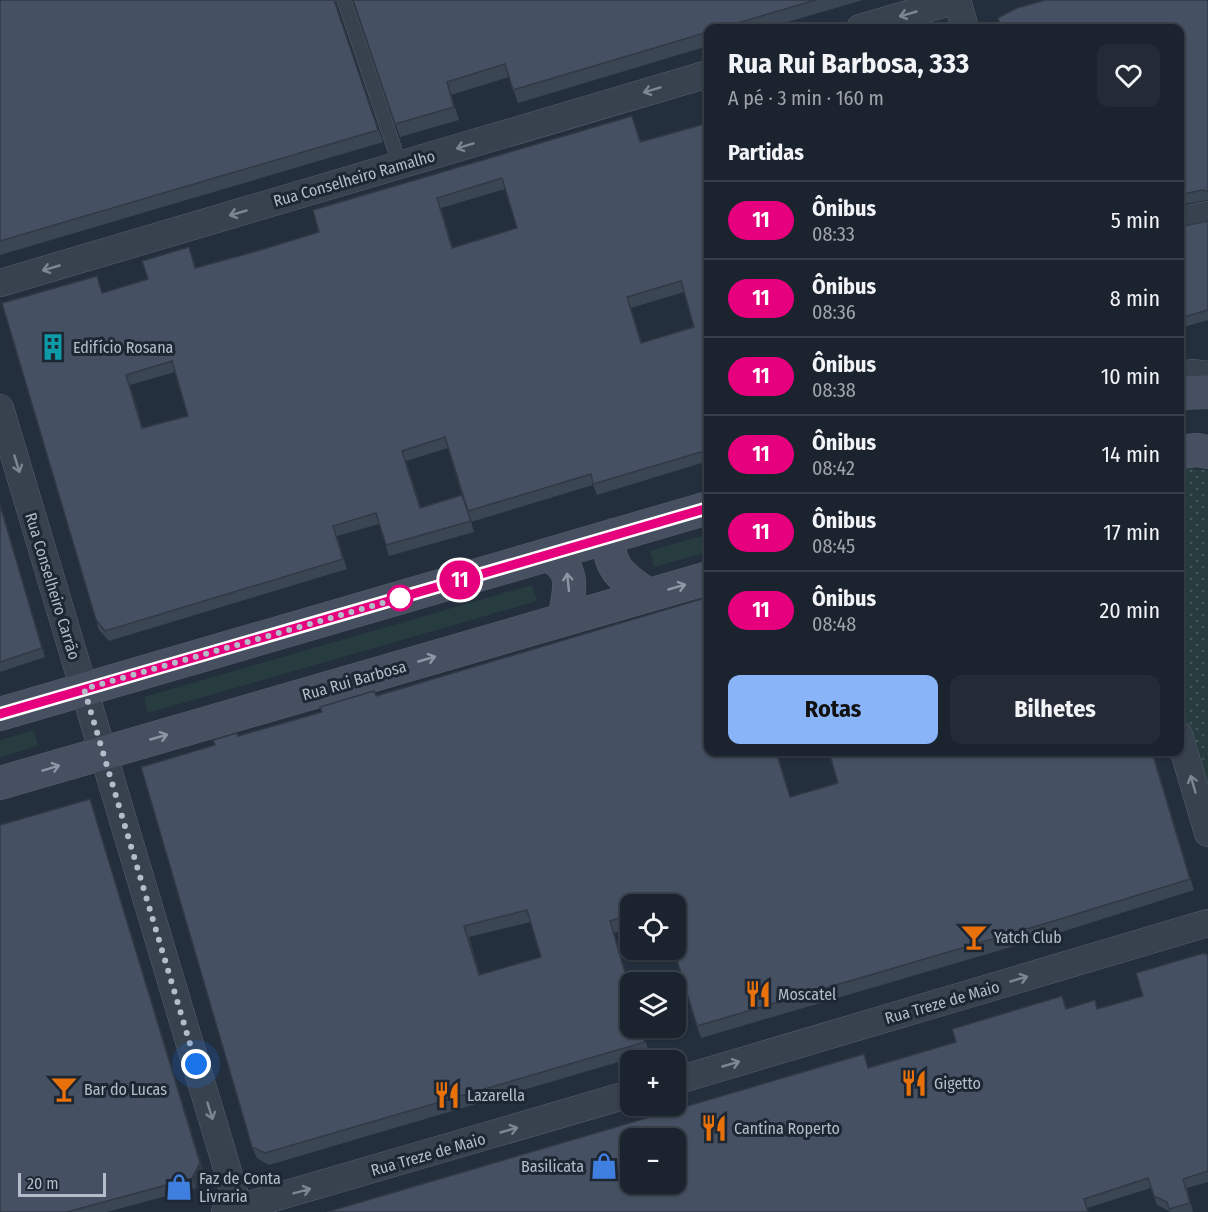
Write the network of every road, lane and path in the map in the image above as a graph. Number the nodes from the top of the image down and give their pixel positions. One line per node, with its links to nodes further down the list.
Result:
1 (344, 0): 6 (lane)
2 (957, 0): 3 (street, one-way to 3); 4 (street)
3 (874, 24)
4 (964, 24)
5 (704, 75): 6 (street, Rua Conselheiro Ramalho, one-way to 6)
6 (400, 165): 9 (street, Rua Conselheiro Ramalho, one-way to 9)
7 (1208, 215): 8 (street)
8 (1184, 220)
9 (0, 283)
10 (1184, 374): 11 (street)
11 (1208, 375)
12 (1208, 392): 13 (main road)
13 (1184, 393)
14 (0, 408): 23 (street, Rua Conselheiro Carrão, one-way to 23)
15 (1184, 451): 16 (main road)
16 (1208, 452)
17 (704, 509): 18 (main road)
18 (614, 536): 19 (main road); 21 (main road)
19 (548, 555): 22 (main road, one-way to 19); 23 (main road)
20 (704, 579): 21 (main road, Rua Rui Barbosa, one-way to 20)
21 (647, 596): 22 (main road, Rua Rui Barbosa)
22 (564, 619): 26 (main road, Rua Rui Barbosa, one-way to 22)
23 (84, 689): 24 (main road); 26 (street, Rua Conselheiro Carrão)
24 (0, 714)
25 (1184, 752): 28 (street, one-way to 25)
26 (103, 753): 27 (main road, Rua Rui Barbosa, one-way to 26); 32 (street, Rua Conselheiro Carrão, one-way to 32)
27 (0, 783)
28 (1208, 833)
29 (1208, 923): 30 (street, Rua Treze de Maio, one-way to 29)
30 (686, 1078)
31 (620, 1097): 32 (street, Rua Treze de Maio, one-way to 31)
32 (235, 1211)

